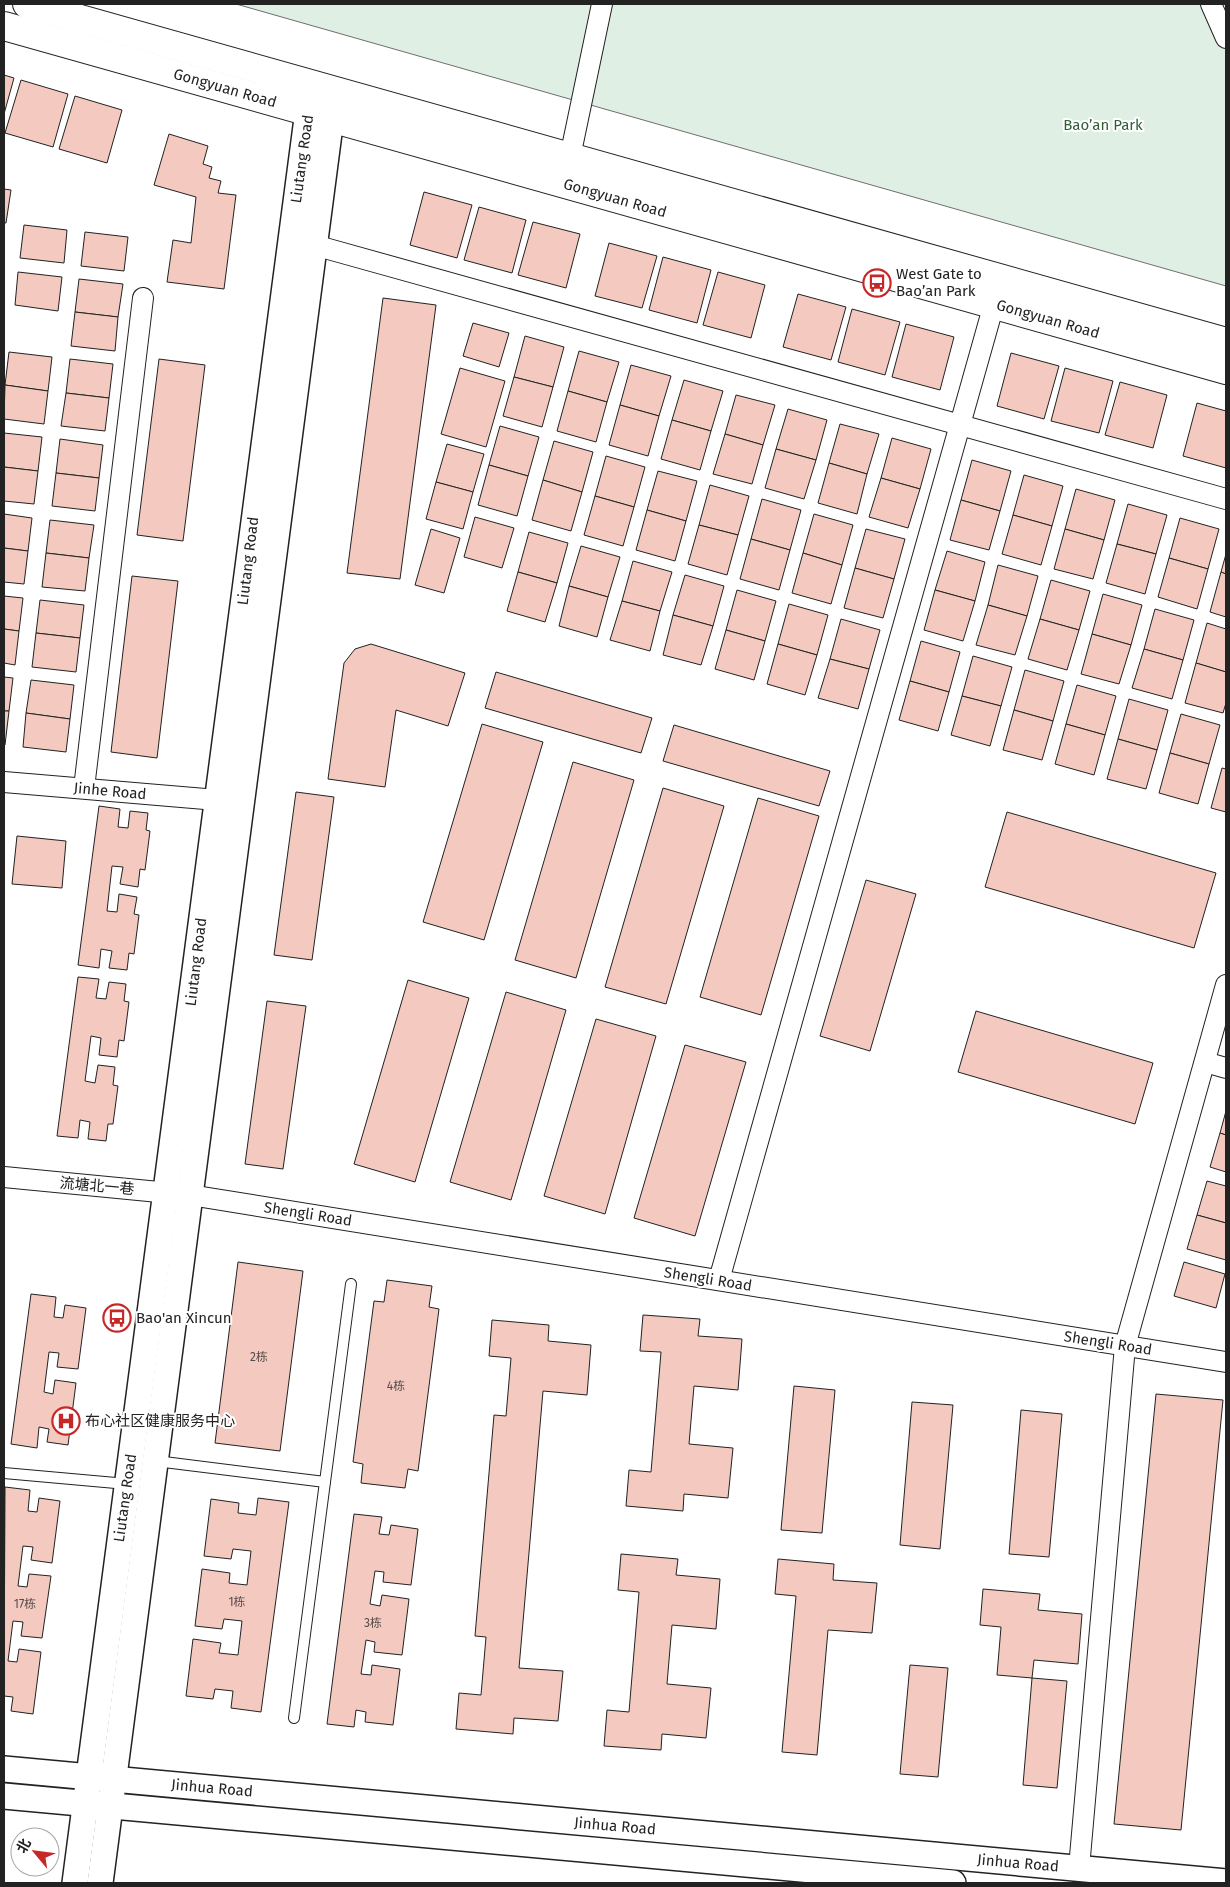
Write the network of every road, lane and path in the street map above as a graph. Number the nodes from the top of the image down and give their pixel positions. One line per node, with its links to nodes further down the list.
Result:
1 (27, 4): 6 (main road, Gongyuan Road)
2 (602, 4): 8 (street)
3 (1211, 4): 5 (street)
4 (4, 26): 7 (main road, Gongyuan Road)
5 (1226, 38)
6 (324, 87): 7 (street, Liutang Road); 8 (main road, Gongyuan Road)
7 (319, 114): 9 (street, Liutang Road); 11 (main road, Gongyuan Road); 18 (street, Liutang Road)
8 (570, 157): 12 (main road, Gongyuan Road)
9 (314, 245): 14 (street); 24 (street, Liutang Road)
10 (143, 298): 17 (street)
11 (994, 304): 13 (main road, Gongyuan Road); 14 (street)
12 (1226, 342)
13 (1226, 370)
14 (960, 425): 15 (street); 25 (street)
15 (1226, 499)
16 (4, 782): 17 (street, Jinhe Road)
17 (84, 788): 18 (street, Jinhe Road)
18 (217, 800): 23 (street, Liutang Road)
19 (1226, 985): 20 (street)
20 (1205, 1062): 21 (street); 27 (street)
21 (1226, 1068)
22 (4, 1177): 23 (street, 流塘北一巷)
23 (165, 1193): 24 (street, 流塘北一巷); 32 (street, Liutang Road)
24 (190, 1195): 25 (street, Shengli Road); 29 (street, Liutang Road)
25 (718, 1280): 27 (street, Shengli Road)
26 (351, 1284): 31 (lane)
27 (1125, 1346): 28 (street, Shengli Road); 40 (street)
28 (1226, 1362)
29 (155, 1460): 31 (lane); 36 (street, Liutang Road)
30 (4, 1473): 32 (lane)
31 (325, 1482): 33 (lane)
32 (127, 1484): 35 (street, Liutang Road)
33 (294, 1718)
34 (4, 1769): 35 (street, Jinhua Road)
35 (88, 1777): 36 (street, Jinhua Road); 38 (street, Liutang Road)
36 (114, 1779): 39 (street, Liutang Road); 40 (street, Jinhua Road)
37 (4, 1796): 38 (street, Jinhua Road)
38 (85, 1803): 39 (street, Jinhua Road); 42 (street, Liutang Road)
39 (111, 1805): 43 (street, Liutang Road); 44 (street, Jinhua Road)
40 (1079, 1868): 41 (street, Jinhua Road)
41 (1226, 1882)
42 (75, 1883)
43 (100, 1883)
44 (953, 1883)

